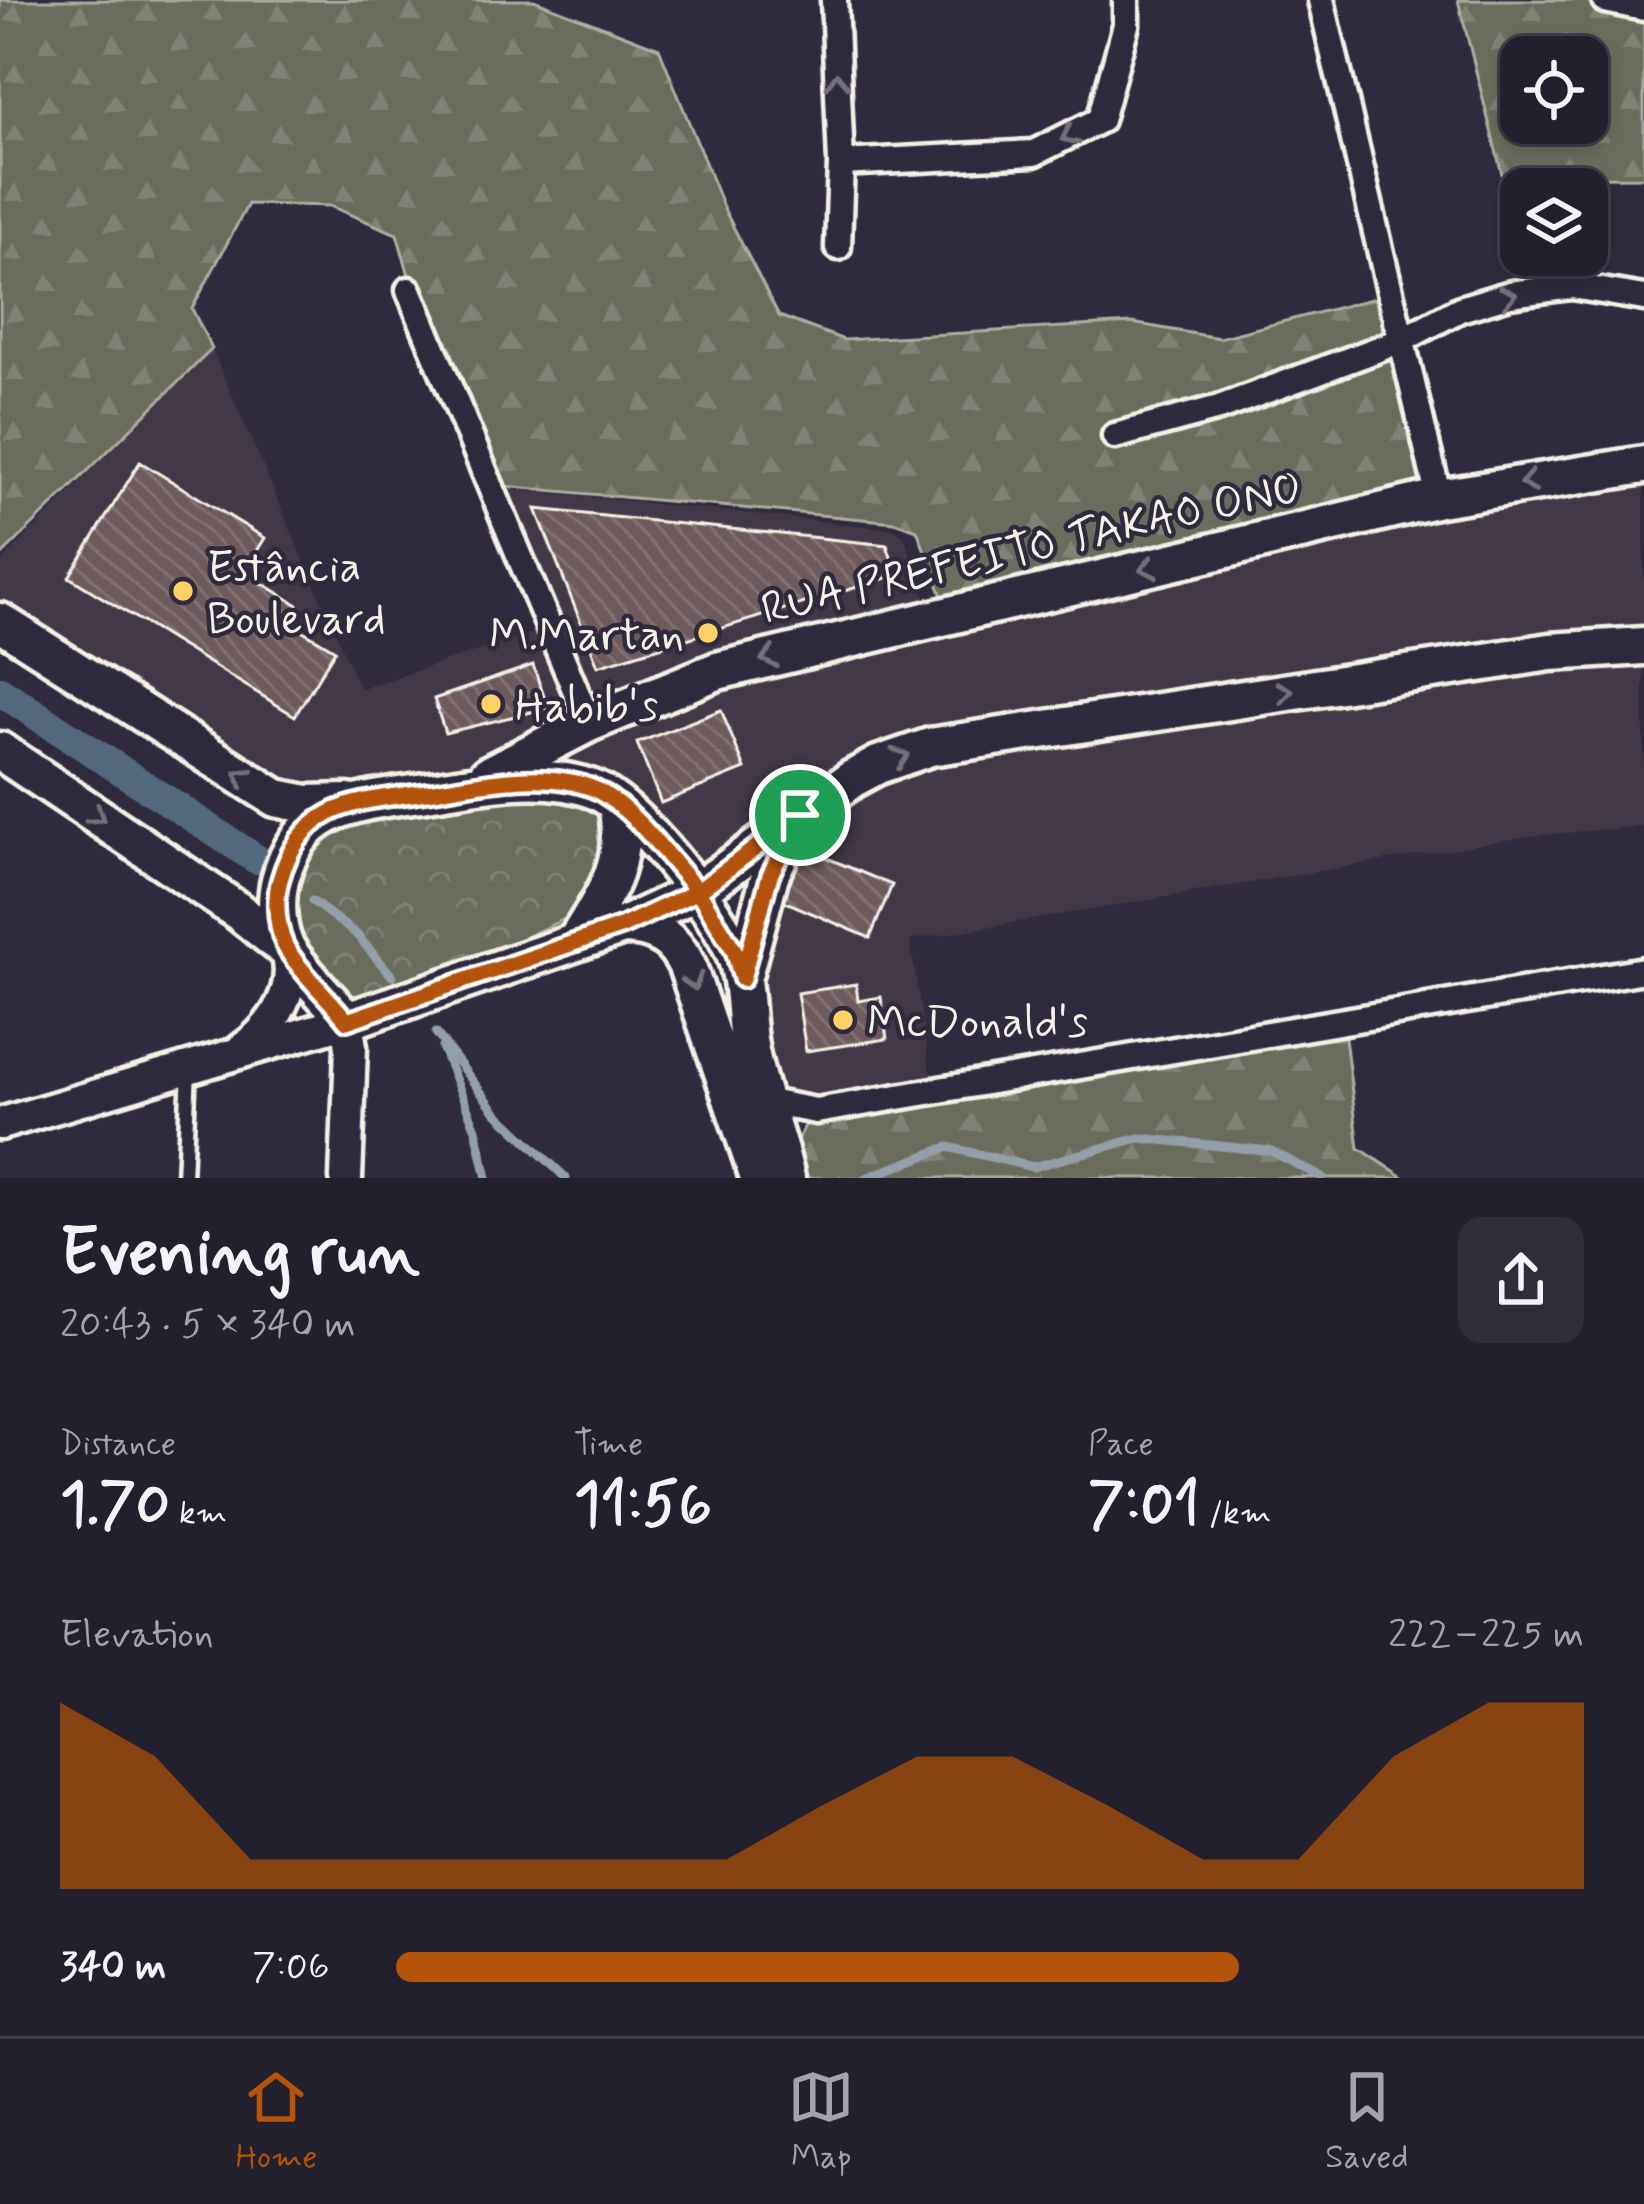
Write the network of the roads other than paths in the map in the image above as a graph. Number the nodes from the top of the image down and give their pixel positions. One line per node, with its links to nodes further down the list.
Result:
1 (834, 0): 6 (street, one-way to 1)
2 (1126, 0): 6 (street, one-way to 6)
3 (1322, 0): 10 (street)
4 (1605, 0): 5 (street)
5 (1644, 8)
6 (841, 163): 7 (street)
7 (838, 247)
8 (410, 290): 16 (street)
9 (1644, 298): 10 (street, one-way to 9)
10 (1400, 341): 11 (street); 13 (street)
11 (1114, 436)
12 (1644, 466): 13 (main road, RUA PREFEITO TAKAO ONO, one-way to 13)
13 (1439, 498): 16 (main road, RUA PREFEITO TAKAO ONO, one-way to 16)
14 (0, 622): 19 (main road, one-way to 14)
15 (1644, 646): 21 (main road, one-way to 15)
16 (590, 723): 18 (main road, RUA PREFEITO TAKAO ONO)
17 (0, 751): 24 (main road, one-way to 24)
18 (461, 786): 19 (main road); 20 (main road)
19 (352, 802): 24 (main road)
20 (617, 805): 22 (main road); 23 (main road)
21 (800, 815): 22 (main road); 26 (main road)
22 (698, 891): 23 (main road); 26 (main road)
23 (602, 933): 27 (main road); 35 (main road, one-way to 35)
24 (286, 949): 27 (main road); 29 (street)
25 (1644, 970): 33 (street)
26 (742, 979): 31 (main road)
27 (347, 1021): 28 (street); 32 (street)
28 (287, 1040): 29 (street); 32 (street)
29 (225, 1058): 30 (street)
30 (189, 1068): 34 (street); 36 (lane)
31 (763, 1101): 33 (street); 35 (main road)
32 (348, 1109): 37 (street)
33 (816, 1111): 35 (street)
34 (0, 1124)
35 (775, 1171)
36 (184, 1178)
37 (346, 1178)

